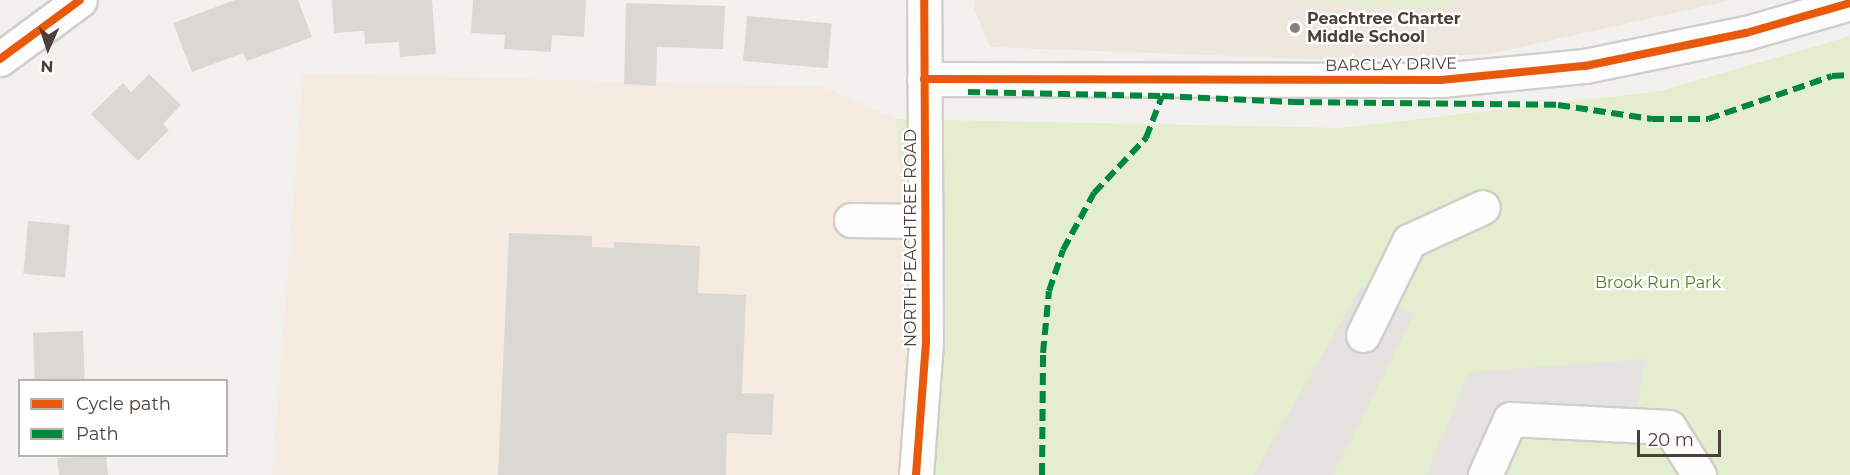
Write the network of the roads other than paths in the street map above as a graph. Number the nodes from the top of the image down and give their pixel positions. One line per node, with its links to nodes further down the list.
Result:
1 (80, 0): 4 (street)
2 (924, 0): 5 (street, NORTH PEACHTREE ROAD)
3 (1850, 3): 5 (street, BARCLAY DRIVE)
4 (0, 59)
5 (924, 79): 8 (street, NORTH PEACHTREE ROAD)
6 (1483, 207): 9 (street)
7 (851, 220): 8 (street)
8 (925, 221): 10 (street, NORTH PEACHTREE ROAD)
9 (1363, 335)
10 (916, 475)
11 (1485, 475): 12 (street)
12 (1699, 475)

